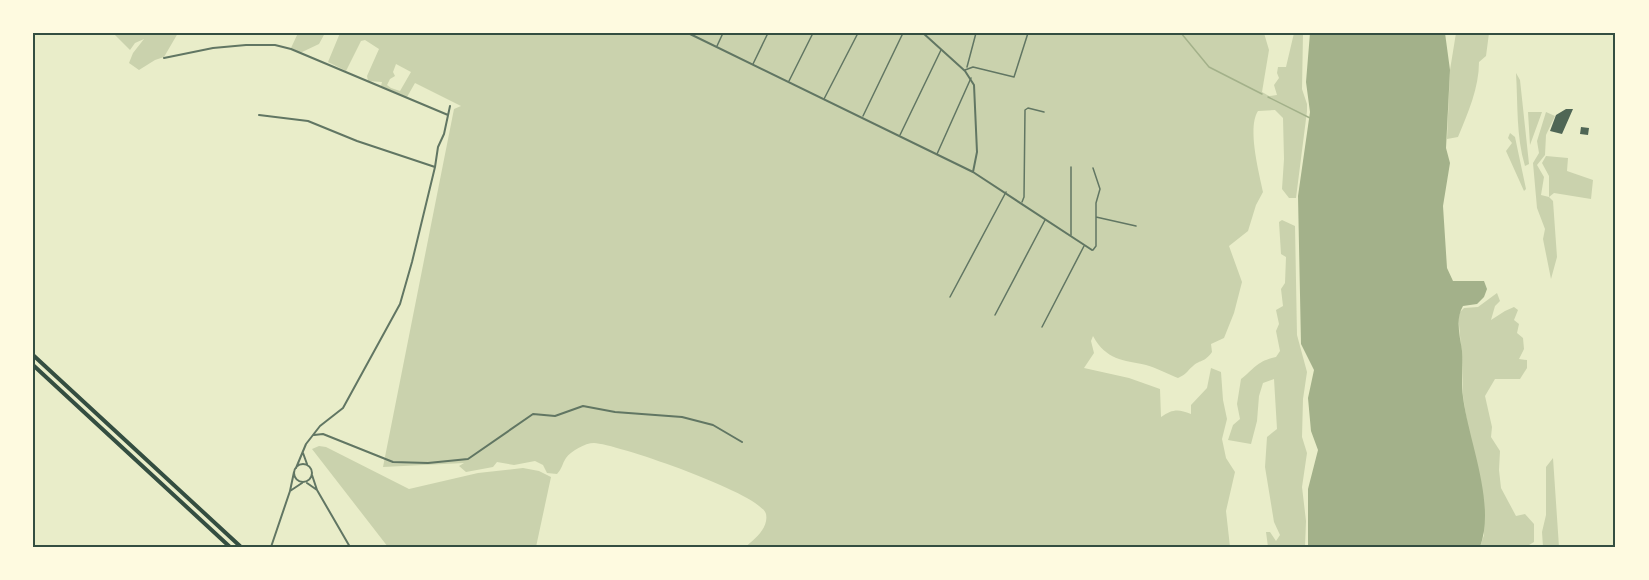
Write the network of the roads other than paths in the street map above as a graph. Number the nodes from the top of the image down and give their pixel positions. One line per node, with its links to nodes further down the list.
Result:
1 (688, 33): 10 (street)
2 (723, 33): 10 (lane)
3 (768, 33): 13 (lane)
4 (813, 33): 16 (lane)
5 (858, 33): 17 (lane)
6 (903, 33): 22 (lane)
7 (923, 33): 11 (street)
8 (976, 33): 14 (lane)
9 (1028, 33): 14 (lane)
10 (716, 47): 13 (street)
11 (941, 49): 14 (street); 23 (lane)
12 (164, 58): 21 (street)
13 (753, 64): 16 (street)
14 (966, 70): 15 (street)
15 (971, 78): 24 (lane); 28 (street)
16 (788, 82): 17 (street)
17 (824, 99): 22 (street)
18 (450, 106): 21 (street)
19 (1044, 112): 30 (lane)
20 (260, 115): 25 (street)
21 (448, 115): 25 (street)
22 (862, 118): 23 (street)
23 (900, 136): 24 (street)
24 (936, 154): 28 (street)
25 (435, 167): 42 (street)
26 (1071, 167): 34 (lane)
27 (1093, 168): 31 (lane)
28 (973, 172): 29 (street)
29 (1006, 192): 30 (street); 37 (lane)
30 (1022, 202): 32 (street)
31 (1096, 217): 33 (lane); 36 (lane)
32 (1046, 219): 34 (street); 38 (lane)
33 (1136, 226)
34 (1071, 236): 35 (street)
35 (1084, 245): 36 (street); 39 (lane)
36 (1092, 250)
37 (950, 297)
38 (995, 315)
39 (1042, 327)
40 (33, 355): 53 (highway)
41 (33, 365): 52 (highway)
42 (314, 435): 43 (street); 44 (street)
43 (742, 442)
44 (303, 450): 45 (street); 46 (street)
45 (307, 465): 46 (street); 48 (street)
46 (296, 468): 47 (street)
47 (294, 472): 49 (street); 51 (street)
48 (312, 475): 49 (street); 50 (street)
49 (303, 483): 50 (street); 51 (street)
50 (316, 490): 55 (street)
51 (290, 491): 54 (street)
52 (230, 547)
53 (241, 547)
54 (271, 547)
55 (350, 547)

